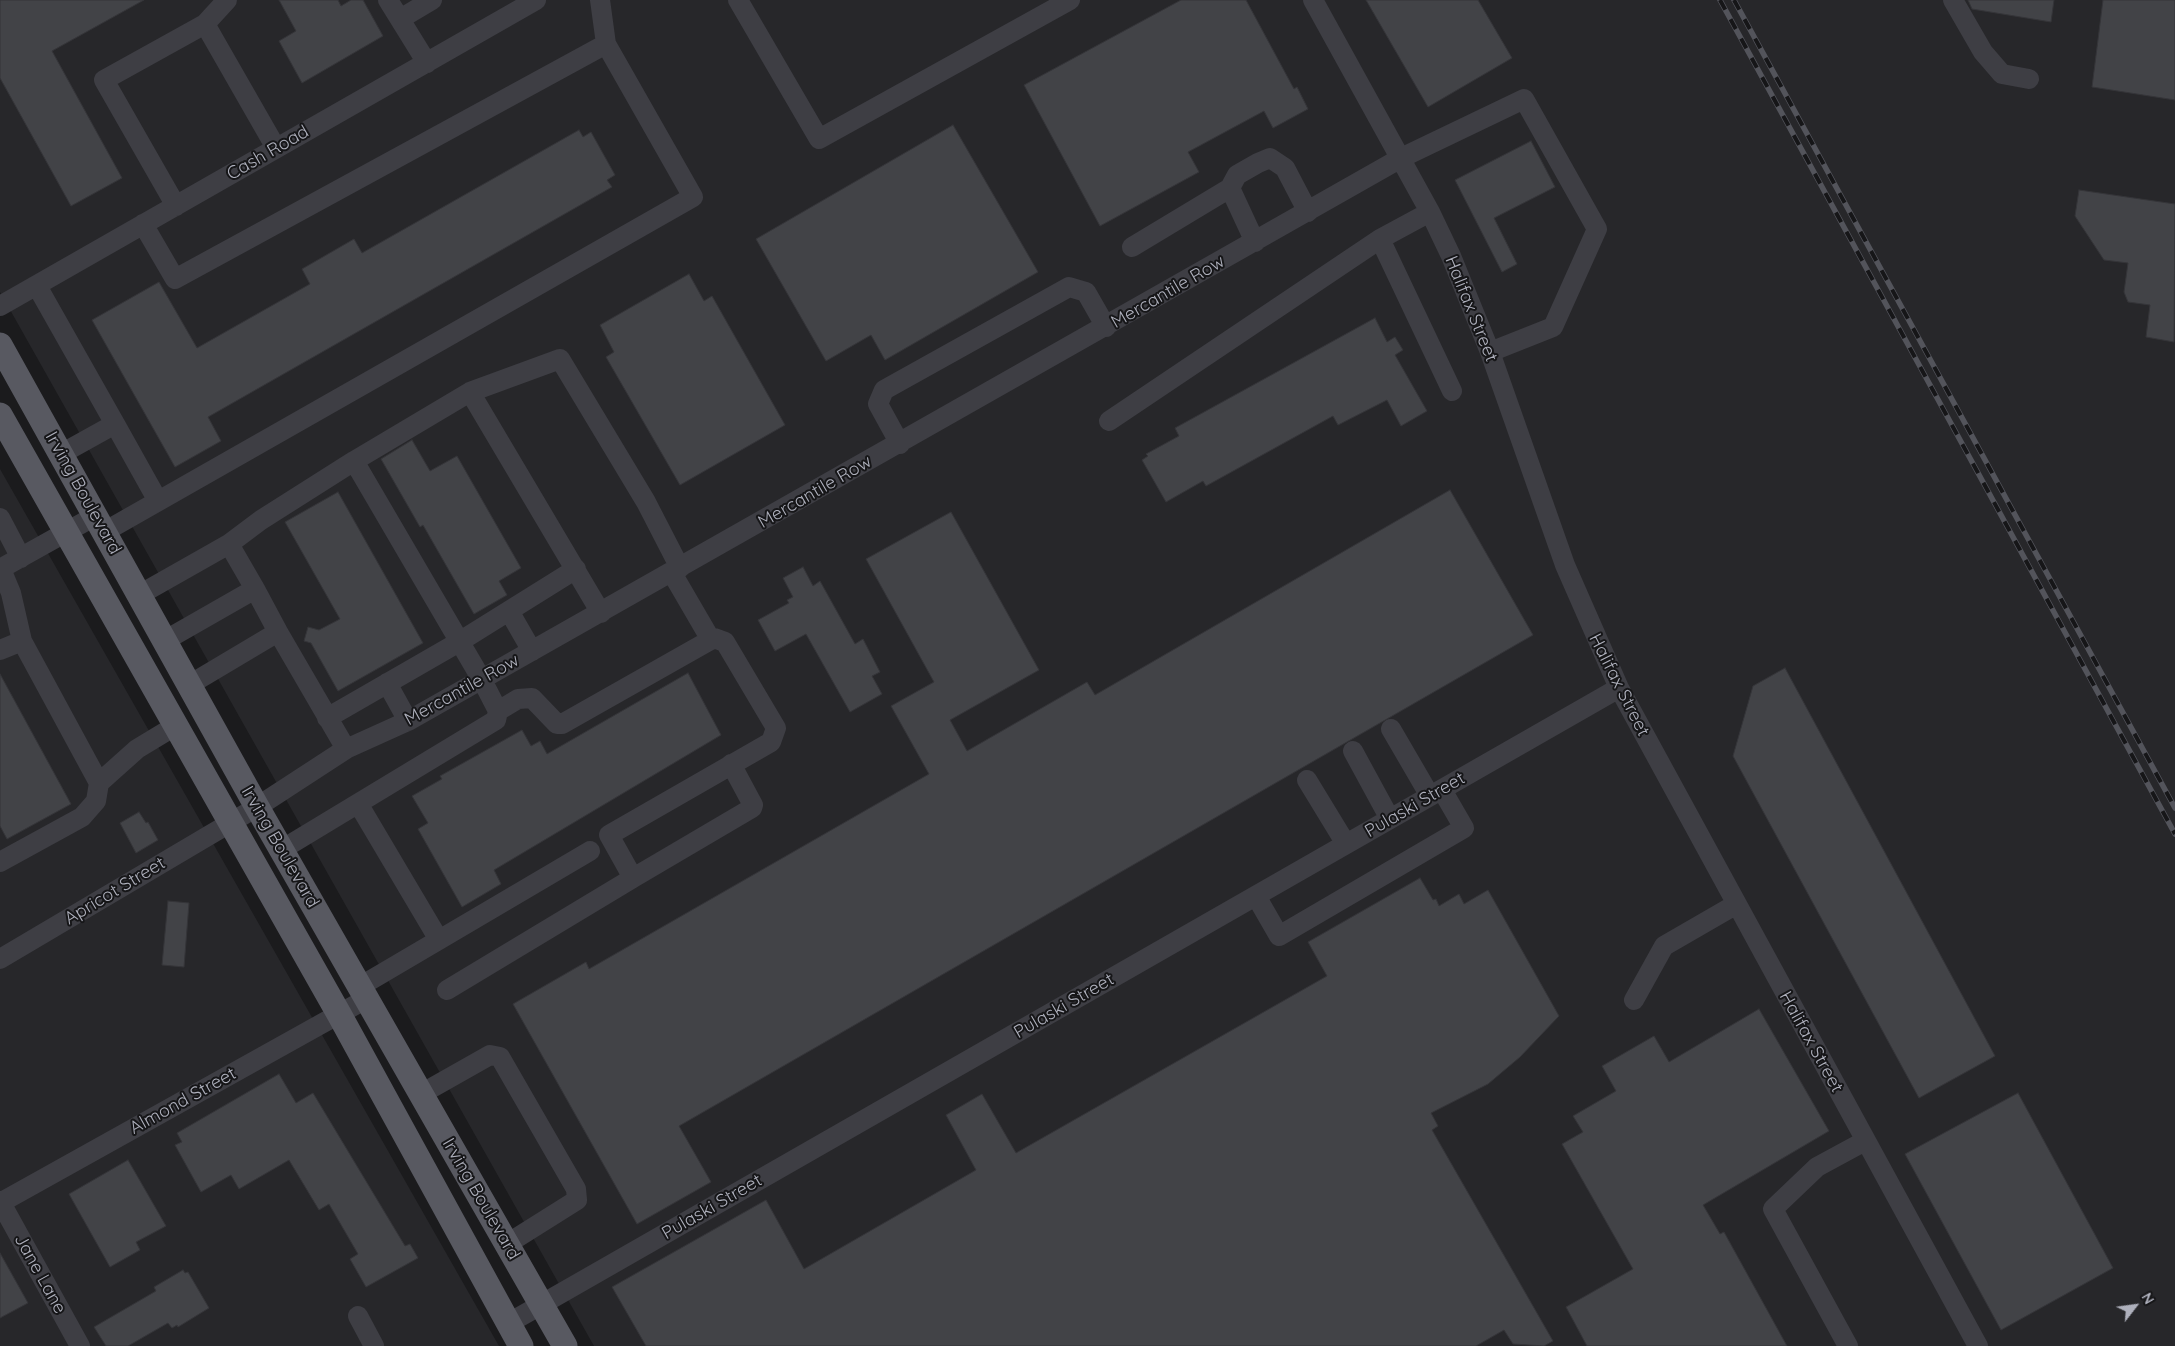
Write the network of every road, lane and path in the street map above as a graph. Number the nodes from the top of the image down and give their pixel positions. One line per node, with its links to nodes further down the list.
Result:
1 (227, 0): 11 (street)
2 (388, 0): 10 (street)
3 (432, 0): 10 (street)
4 (536, 0): 13 (street, Cash Road)
5 (600, 0): 12 (street)
6 (738, 0): 7 (street)
7 (1070, 0)
8 (1314, 0): 16 (street, Halifax Street)
9 (1954, 0): 14 (street)
10 (400, 19): 13 (street)
11 (204, 24): 15 (street); 18 (street)
12 (606, 44): 21 (street); 38 (street)
13 (427, 63): 15 (street, Cash Road)
14 (2029, 79)
15 (276, 148): 18 (street, Cash Road)
16 (1401, 158): 19 (street, Mercantile Row); 20 (street, Halifax Street); 29 (street, Mercantile Row)
17 (1230, 188): 19 (street); 23 (street); 24 (street)
18 (176, 206): 21 (street, Cash Road)
19 (1308, 212): 23 (street, Mercantile Row)
20 (1430, 212): 22 (street); 29 (street, Halifax Street)
21 (143, 224): 25 (street, Cash Road)
22 (1380, 239): 30 (street); 33 (street)
23 (1255, 242): 27 (street, Mercantile Row)
24 (1132, 247)
25 (38, 286): 26 (street, Cash Road); 34 (street)
26 (0, 306)
27 (1106, 327): 35 (street, Mercantile Row); 35 (street)
28 (0, 345): 36 (main road, Irving Boulevard)
29 (1490, 352): 61 (street, Halifax Street)
30 (1452, 391)
31 (470, 392): 37 (street); 45 (street); 46 (street)
32 (0, 415): 41 (main road, Irving Boulevard)
33 (1109, 421)
34 (115, 424): 36 (street); 38 (street)
35 (900, 444): 46 (street, Mercantile Row)
36 (61, 454): 40 (main road, Irving Boulevard)
37 (354, 461): 42 (street); 55 (street)
38 (158, 501): 40 (street)
39 (0, 518): 43 (street)
40 (100, 524): 41 (street); 48 (main road, Irving Boulevard)
41 (66, 533): 43 (street); 65 (main road, Irving Boulevard)
42 (229, 544): 47 (street); 48 (street)
43 (21, 558): 44 (street)
44 (0, 569): 53 (street)
45 (576, 570): 49 (street); 50 (street)
46 (676, 571): 50 (street, Mercantile Row); 52 (street)
47 (254, 589): 51 (street); 54 (street)
48 (139, 595): 54 (main road, Irving Boulevard)
49 (509, 611): 55 (street); 57 (street)
50 (601, 612): 57 (street, Mercantile Row)
51 (278, 632): 60 (street); 63 (street)
52 (711, 640): 62 (street); 69 (street)
53 (22, 641): 56 (street); 71 (street)
54 (164, 641): 60 (main road, Irving Boulevard)
55 (459, 642): 58 (street); 59 (street)
56 (0, 650)
57 (532, 652): 58 (street, Mercantile Row)
58 (482, 680): 62 (street); 64 (street, Mercantile Row)
59 (387, 683): 63 (street); 64 (street)
60 (189, 685): 74 (main road, Irving Boulevard)
61 (1619, 688): 72 (street, Pulaski Street); 83 (street, Halifax Street)
62 (498, 711): 73 (street)
63 (327, 718): 67 (street)
64 (408, 721): 67 (street, Mercantile Row)
65 (175, 726): 71 (street); 76 (main road, Irving Boulevard)
66 (1391, 729): 72 (street)
67 (346, 749): 74 (street, Mercantile Row)
68 (1353, 751): 75 (street)
69 (731, 764): 81 (street); 81 (street)
70 (1308, 780): 77 (street)
71 (99, 783): 80 (street)
72 (1436, 793): 75 (street, Pulaski Street); 82 (street)
73 (359, 805): 78 (street); 84 (street)
74 (257, 807): 76 (street, Mercantile Row); 78 (main road, Irving Boulevard)
75 (1390, 819): 77 (street, Pulaski Street)
76 (230, 823): 85 (street, Apricot Street); 89 (main road, Irving Boulevard)
77 (1346, 844): 82 (street, Pulaski Street)
78 (282, 850): 87 (main road, Irving Boulevard)
79 (590, 851): 84 (street, Almond Street)
80 (0, 862)
81 (633, 878): 86 (street)
82 (1256, 896): 94 (street, Pulaski Street)
83 (1735, 905): 88 (street); 91 (street, Halifax Street)
84 (439, 940): 87 (street, Almond Street)
85 (0, 960)
86 (447, 990)
87 (362, 993): 89 (street, Almond Street); 90 (main road, Irving Boulevard)
88 (1634, 1000)
89 (339, 1014): 92 (street, Almond Street); 96 (main road, Irving Boulevard)
90 (421, 1094): 93 (main road, Irving Boulevard); 93 (street)
91 (1865, 1141): 101 (street); 102 (street, Halifax Street)
92 (0, 1202): 97 (street, Jane Lane)
93 (507, 1244): 94 (main road, Irving Boulevard)
94 (542, 1304): 96 (street, Pulaski Street); 100 (main road, Irving Boulevard)
95 (358, 1316): 98 (street)
96 (508, 1323): 99 (main road, Irving Boulevard)
97 (80, 1346)
98 (374, 1346)
99 (521, 1346)
100 (565, 1346)
101 (1848, 1346)
102 (1978, 1346)

